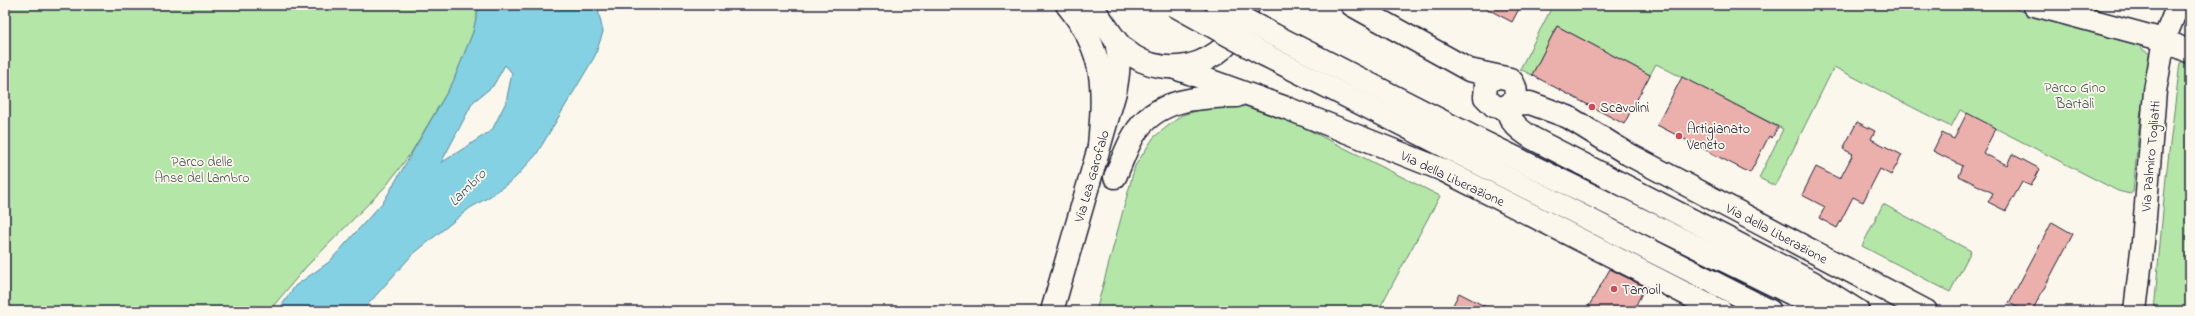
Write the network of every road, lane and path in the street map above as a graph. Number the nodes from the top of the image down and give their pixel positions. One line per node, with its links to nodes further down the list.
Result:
1 (1067, 5): 20 (main road)
2 (1089, 5): 10 (main road)
3 (1099, 5): 10 (main road, Via Lea Garofalo)
4 (1174, 5): 24 (main road, bridge)
5 (1217, 5): 25 (main road, bridge)
6 (1352, 5): 13 (main road, Via della Liberazione)
7 (2034, 5): 11 (main road)
8 (2178, 5): 11 (main road, Via Palmiro Togliatti)
9 (1251, 9): 14 (main road)
10 (1111, 35): 14 (main road); 20 (main road, Via Lea Garofalo)
11 (2164, 40): 12 (main road); 28 (main road, Via Palmiro Togliatti)
12 (2190, 52)
13 (1445, 58): 15 (main road, Via della Liberazione); 17 (main road, Via della Liberazione)
14 (1175, 68): 16 (main road, Via della Liberazione)
15 (1505, 79): 17 (main road); 18 (main road); 19 (main road, Via della Liberazione)
16 (1253, 96): 21 (main road); 23 (main road, Via della Liberazione)
17 (1485, 97): 18 (main road, Via della Liberazione)
18 (1510, 104): 19 (main road, Via della Liberazione); 26 (main road)
19 (1568, 117): 27 (main road, Via della Liberazione)
20 (1099, 146): 22 (main road, Via Lea Garofalo)
21 (1115, 177)
22 (1052, 311)
23 (1721, 311)
24 (1770, 311)
25 (1827, 311)
26 (1858, 311)
27 (1926, 311)
28 (2135, 311)

